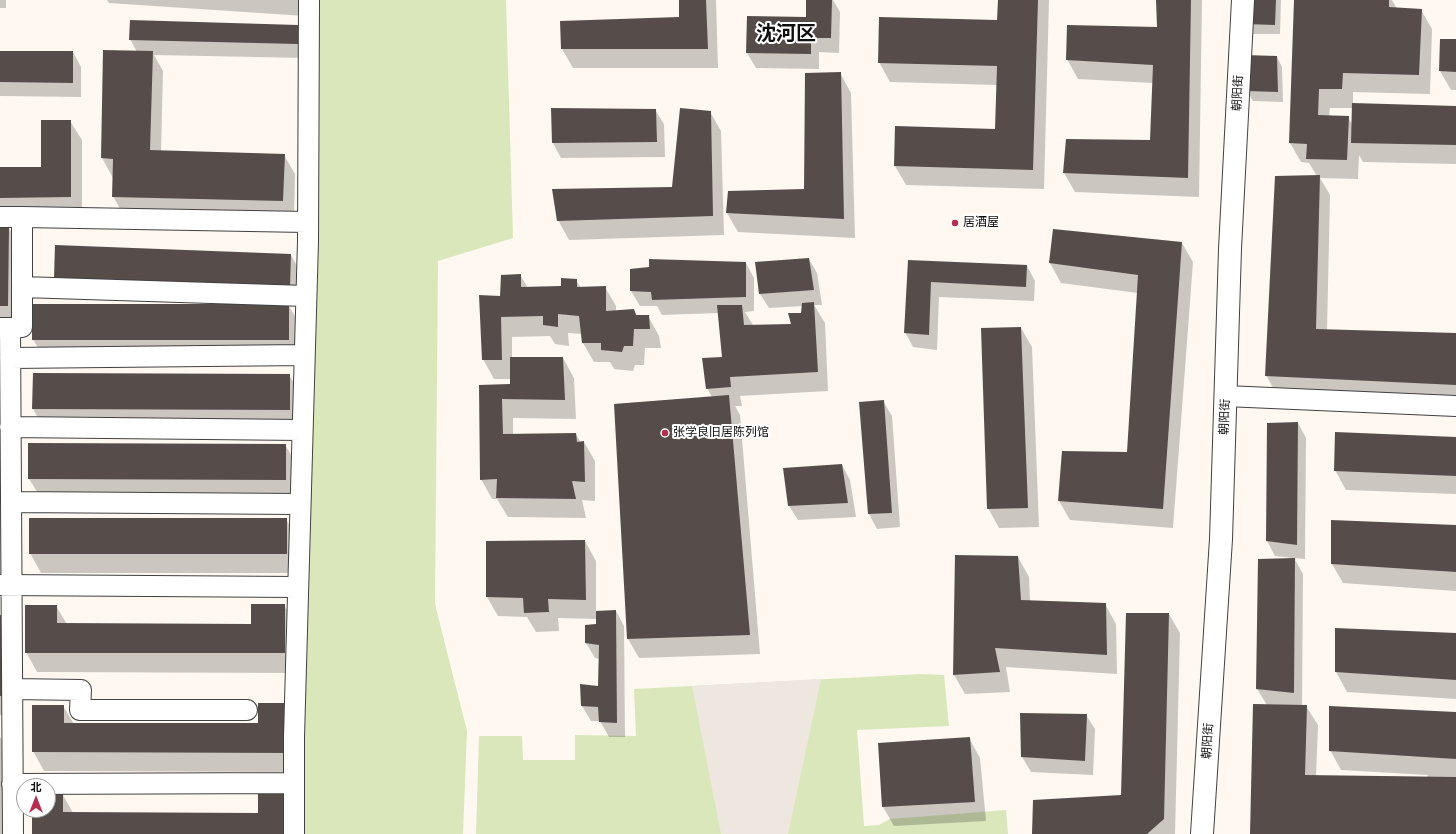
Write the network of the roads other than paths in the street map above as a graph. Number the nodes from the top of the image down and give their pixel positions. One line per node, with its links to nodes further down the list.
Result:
1 (309, 0): 5 (street)
2 (1243, 0): 11 (street, 朝阳街)
3 (0, 217): 4 (street)
4 (22, 217): 5 (street); 6 (street)
5 (307, 222): 7 (street)
6 (22, 287): 7 (street); 8 (street)
7 (306, 296): 9 (street)
8 (5, 328): 10 (street)
9 (304, 355): 10 (street); 14 (street)
10 (10, 358): 13 (street)
11 (1225, 396): 12 (street); 27 (street, 朝阳街)
12 (1456, 406)
13 (10, 427): 14 (street); 15 (street)
14 (302, 430): 17 (street)
15 (5, 466): 16 (street)
16 (11, 502): 17 (street); 18 (street)
17 (300, 504): 19 (street)
18 (6, 585): 19 (street); 20 (street)
19 (298, 587): 23 (street)
20 (12, 689): 21 (street); 22 (street)
21 (247, 710)
22 (6, 714): 24 (street)
23 (294, 783): 24 (street); 26 (street)
24 (12, 784): 25 (street)
25 (13, 834)
26 (294, 834)
27 (1202, 834)

